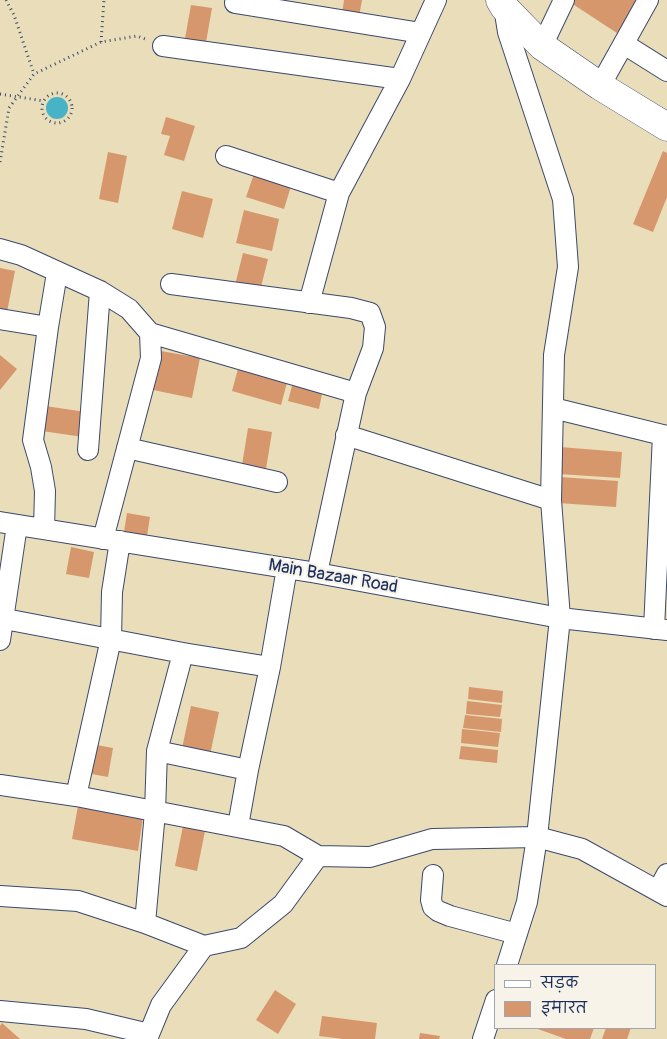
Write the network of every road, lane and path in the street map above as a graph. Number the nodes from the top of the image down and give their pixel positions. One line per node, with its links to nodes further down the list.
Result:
1 (6, 0): 14 (path)
2 (104, 0): 9 (path)
3 (436, 0): 8 (street)
4 (564, 0): 12 (street)
5 (648, 0): 10 (street)
6 (235, 3): 8 (street)
7 (502, 4): 12 (street); 33 (street)
8 (421, 33): 15 (street)
9 (101, 42): 11 (path); 14 (path)
10 (624, 44): 13 (street); 16 (street)
11 (163, 46): 15 (street)
12 (542, 46): 16 (street)
13 (667, 71)
14 (34, 74): 18 (path)
15 (400, 79): 23 (street)
16 (600, 86): 20 (street)
17 (0, 94): 18 (path)
18 (17, 97): 19 (path); 22 (path)
19 (44, 101): 19 (path)
20 (667, 127)
21 (226, 156): 23 (street)
22 (0, 162)
23 (339, 193): 28 (street)
24 (0, 249): 25 (street)
25 (57, 273): 27 (street); 30 (street)
26 (171, 284): 28 (street)
27 (100, 291): 31 (street); 37 (street)
28 (309, 303): 32 (street)
29 (0, 318): 30 (street)
30 (48, 327): 41 (street)
31 (150, 333): 32 (street); 36 (street)
32 (356, 393): 34 (street)
33 (553, 408): 35 (street); 39 (street)
34 (346, 435): 39 (street); 44 (street)
35 (665, 436): 47 (street)
36 (127, 448): 38 (street); 42 (street)
37 (88, 450)
38 (277, 482)
39 (550, 500): 46 (street)
40 (9, 524): 41 (street, Main Bazaar Road); 45 (street)
41 (44, 529): 42 (street, Main Bazaar Road)
42 (112, 540): 43 (street, Main Bazaar Road); 48 (street)
43 (287, 568): 44 (street, Main Bazaar Road); 51 (street)
44 (317, 573): 46 (street, Main Bazaar Road)
45 (2, 618): 48 (street); 49 (street)
46 (560, 618): 47 (street, Main Bazaar Road); 58 (street)
47 (661, 630)
48 (111, 639): 50 (street); 55 (street)
49 (0, 640)
50 (183, 653): 51 (street); 52 (street)
51 (270, 666): 53 (street)
52 (157, 751): 53 (street); 56 (street)
53 (248, 770): 57 (street)
54 (0, 785): 55 (street)
55 (76, 796): 56 (street)
56 (155, 812): 57 (street); 63 (street)
57 (238, 826): 59 (street)
58 (537, 837): 59 (street); 61 (street); 64 (street)
59 (318, 856): 65 (street)
60 (433, 875): 64 (street)
61 (664, 887)
62 (0, 896): 63 (street)
63 (145, 923): 65 (street)
64 (517, 934): 66 (street)
65 (204, 946): 69 (street)
66 (507, 964)
67 (494, 1006): 70 (street)
68 (0, 1011): 69 (street)
69 (148, 1037)
70 (483, 1039)

